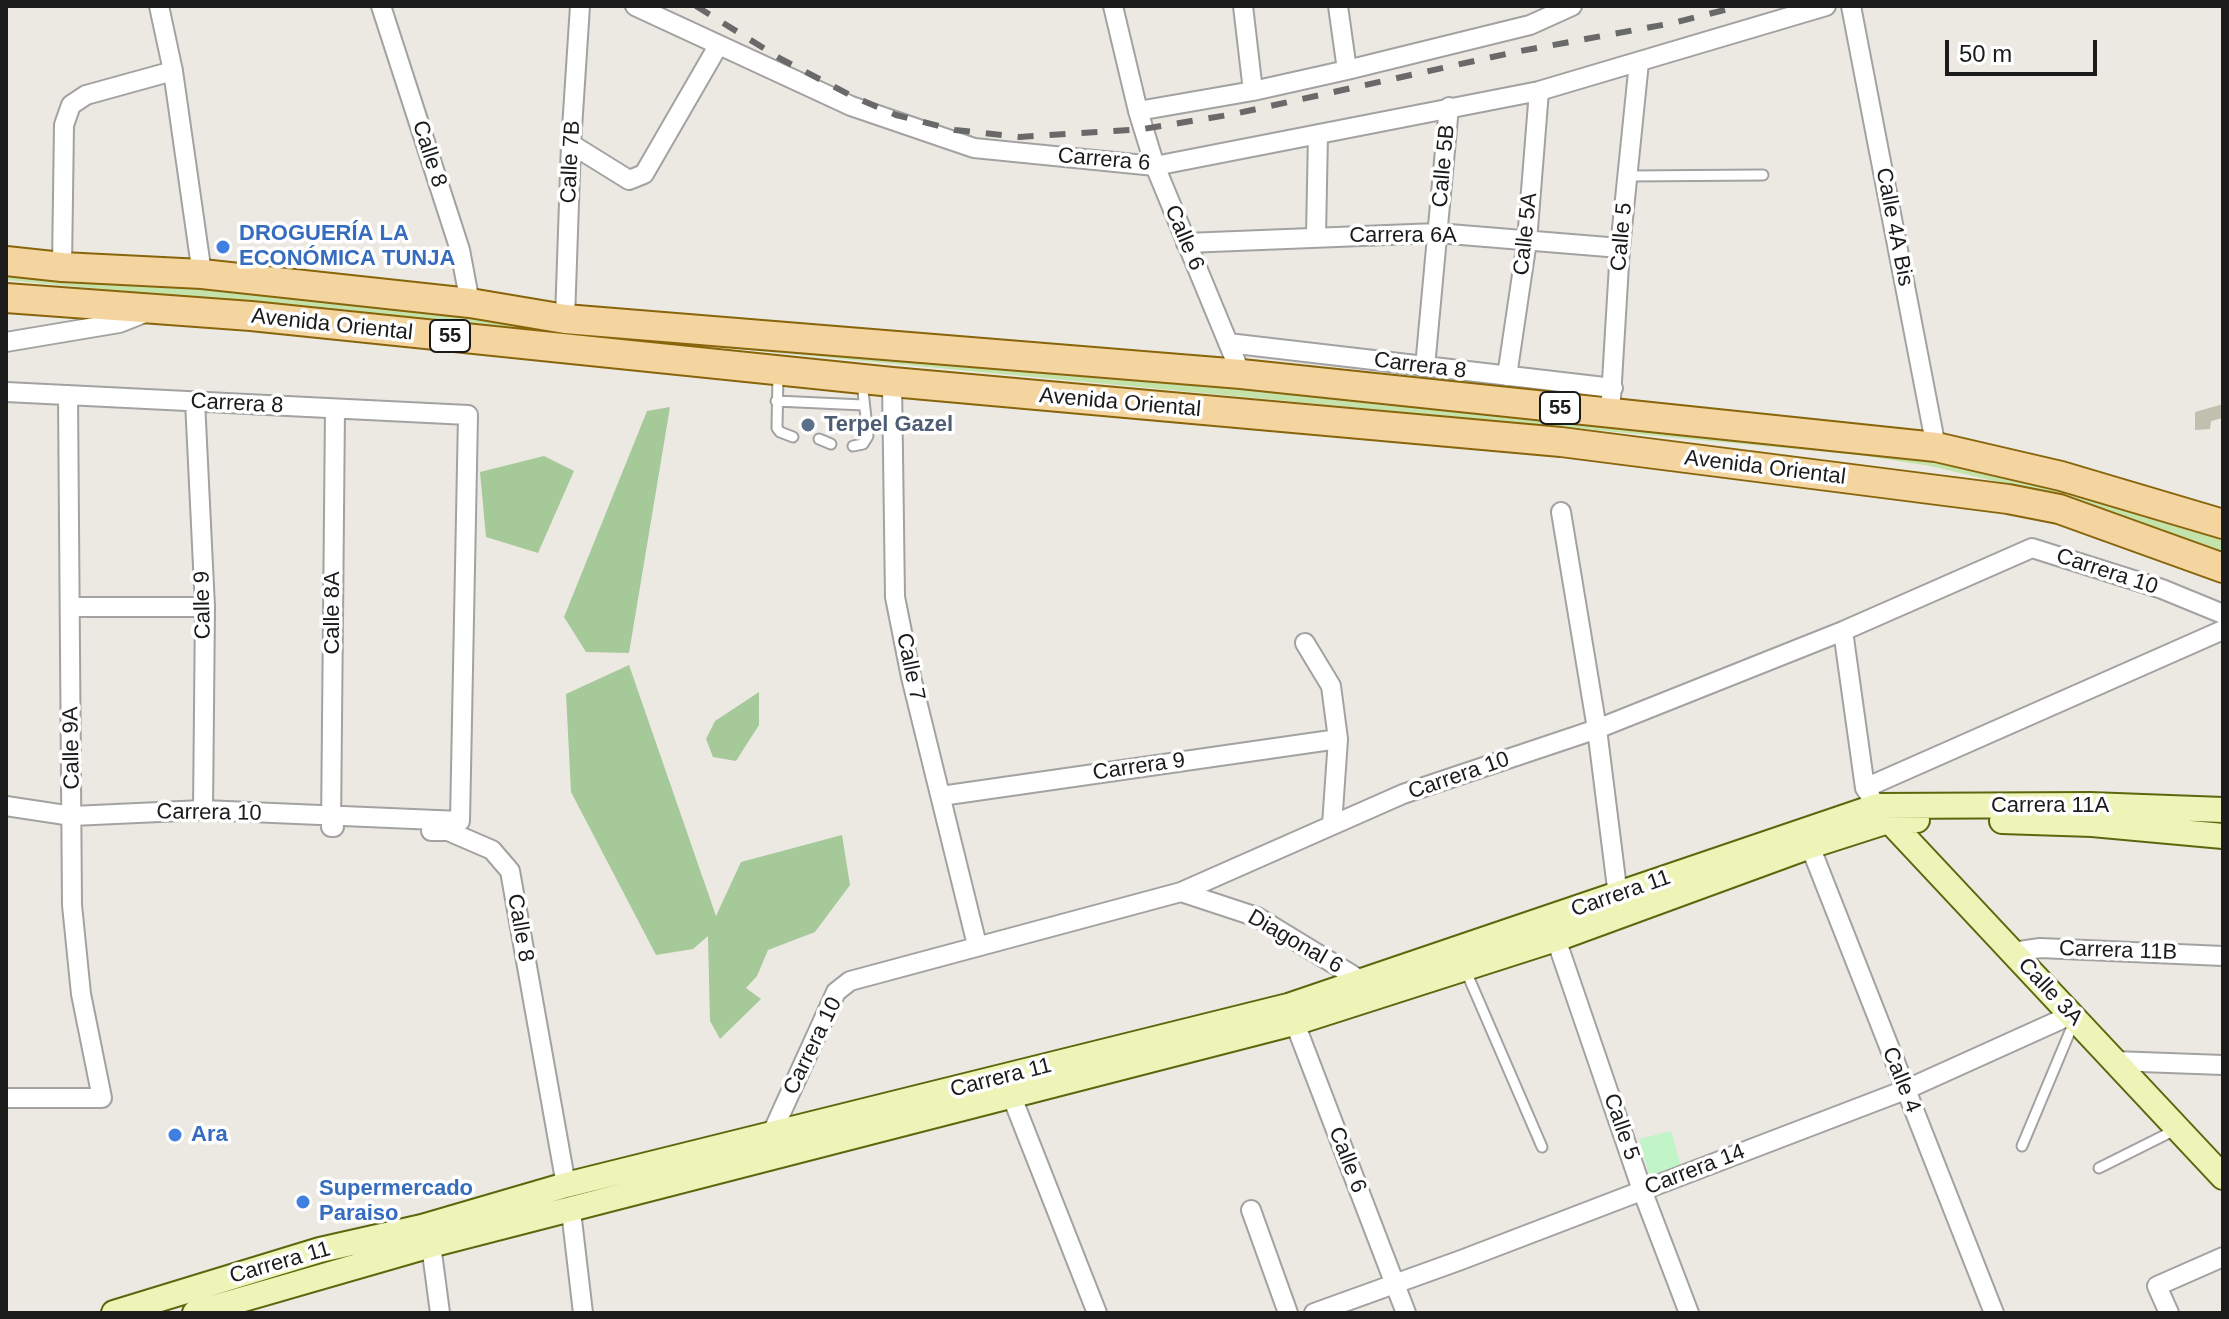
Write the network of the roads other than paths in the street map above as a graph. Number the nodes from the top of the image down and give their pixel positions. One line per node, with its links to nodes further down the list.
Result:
1 (159, 6): 14 (street)
2 (381, 6): 33 (street, Calle 8)
3 (580, 6): 20 (street, Calle 7B)
4 (635, 6): 11 (street, Carrera 6)
5 (1113, 6): 18 (street, Calle 6)
6 (1243, 6): 15 (street)
7 (1338, 6): 13 (street)
8 (1572, 6): 13 (street)
9 (1826, 6): 12 (street)
10 (1851, 6): 54 (street, Calle 4A Bis)
11 (718, 46): 20 (street); 21 (street, Carrera 6)
12 (1639, 62): 16 (street, Carrera 6); 23 (street, Calle 5)
13 (1347, 70): 15 (street)
14 (173, 71): 30 (street); 31 (street)
15 (1253, 91): 18 (street)
16 (1539, 91): 17 (street, Carrera 6); 26 (street, Calle 5A)
17 (1449, 107): 19 (street, Carrera 6); 24 (street, Calle 5B)
18 (1138, 111): 21 (street, Calle 6)
19 (1318, 134): 21 (street, Carrera 6); 25 (street)
20 (571, 144): 35 (street, Calle 7B)
21 (1155, 166): 27 (street, Calle 6)
22 (1763, 175): 23 (lane)
23 (1629, 176): 28 (street, Calle 5)
24 (1437, 233): 25 (street, Carrera 6A); 26 (street, Carrera 6A); 38 (street, Calle 5B)
25 (1316, 236): 27 (street, Carrera 6A)
26 (1527, 241): 28 (street, Carrera 6A); 41 (street, Calle 5A)
27 (1186, 243): 37 (street, Calle 6)
28 (1620, 248): 46 (street, Calle 5)
29 (6, 261): 30 (main road, Avenida Oriental / 55)
30 (62, 267): 31 (main road, Avenida Oriental / 55)
31 (202, 274): 33 (main road, Avenida Oriental / 55)
32 (6, 298): 34 (main road, Avenida Oriental / 55)
33 (470, 303): 35 (main road, Avenida Oriental / 55)
34 (156, 308): 36 (street); 39 (main road, Avenida Oriental / 55)
35 (565, 319): 40 (main road, Avenida Oriental / 55)
36 (6, 342)
37 (1228, 343): 38 (street, Carrera 8); 40 (street, Calle 6)
38 (1425, 367): 41 (street, Carrera 8)
39 (778, 370): 44 (main road, Avenida Oriental / 55); 48 (lane)
40 (1241, 374): 46 (main road, Avenida Oriental / 55)
41 (1507, 376): 46 (street, Carrera 8)
42 (892, 382): 44 (main road, Avenida Oriental / 55); 57 (main road, Avenida Oriental / 55); 66 (street, Calle 7)
43 (6, 392): 45 (street, Carrera 8)
44 (862, 392): 48 (lane); 53 (lane)
45 (68, 395): 47 (street, Carrera 8); 58 (street, Calle 9A)
46 (1610, 400): 54 (main road, Avenida Oriental / 55)
47 (195, 401): 49 (street, Carrera 8); 59 (street, Calle 9)
48 (776, 401): 50 (lane)
49 (335, 409): 72 (street, Calle 8A); 73 (street, Carrera 8)
50 (793, 437)
51 (819, 439): 52 (lane)
52 (831, 444)
53 (853, 446)
54 (1936, 447): 56 (main road, Avenida Oriental / 55)
55 (1561, 512): 64 (street)
56 (2223, 524)
57 (2223, 568)
58 (70, 607): 59 (street); 71 (street, Calle 9A)
59 (205, 607): 69 (street, Calle 9)
60 (2223, 614): 62 (street, Carrera 10)
61 (2223, 630): 67 (street, Carrera 11)
62 (1843, 631): 64 (street, Carrera 10); 67 (street)
63 (1305, 643): 65 (street)
64 (1597, 729): 74 (street, Carrera 10); 78 (street)
65 (1338, 739): 66 (street, Carrera 9); 74 (street)
66 (941, 796): 80 (street, Calle 7)
67 (1877, 805): 70 (main road, Carrera 11A); 75 (main road, Carrera 11A); 76 (main road, Carrera 11); 78 (main road, Carrera 11); 81 (main road, Calle 3A)
68 (6, 806): 71 (street, Carrera 10)
69 (203, 810): 71 (street, Carrera 10); 72 (street, Carrera 10)
70 (2223, 810)
71 (72, 816): 91 (street, Calle 9A)
72 (331, 817): 73 (street, Carrera 10); 98 (street, Calle 8)
73 (460, 821)
74 (1332, 825): 77 (street, Carrera 10)
75 (2223, 836)
76 (1810, 846): 79 (main road, Carrera 11); 90 (street, Calle 4)
77 (1181, 892): 80 (street, Carrera 10); 84 (street, Diagonal 6)
78 (1618, 896): 84 (main road, Carrera 11)
79 (1556, 939): 83 (main road, Carrera 11); 99 (street, Calle 5)
80 (977, 945): 93 (street, Carrera 10)
81 (2013, 952): 82 (street, Carrera 11B); 86 (main road, Calle 3A)
82 (2223, 956)
83 (1465, 969): 85 (main road, Carrera 11); 95 (lane)
84 (1362, 981): 85 (main road, Carrera 11)
85 (1291, 1015): 89 (main road, Carrera 11); 104 (street, Calle 6)
86 (2073, 1017): 87 (main road, Calle 3A); 90 (street, Carrera 14); 94 (lane)
87 (2114, 1061): 88 (street); 92 (main road, Calle 3A)
88 (2223, 1065)
89 (1008, 1086): 93 (main road, Carrera 11); 101 (main road, Carrera 11); 109 (street)
90 (1905, 1090): 99 (street, Carrera 14); 114 (street, Calle 4)
91 (6, 1098)
92 (2178, 1128): 96 (lane); 97 (main road, Calle 3A)
93 (771, 1135): 98 (main road, Carrera 11)
94 (2022, 1146)
95 (1542, 1147)
96 (2099, 1168)
97 (2223, 1176)
98 (566, 1185): 102 (main road, Carrera 11)
99 (1642, 1190): 104 (street, Carrera 14); 113 (street, Calle 5)
100 (1251, 1210): 110 (street)
101 (571, 1211): 102 (main road, Carrera 11); 108 (street)
102 (427, 1236): 105 (main road, Carrera 11); 106 (main road, Carrera 11); 107 (street)
103 (2223, 1257): 115 (street)
104 (1395, 1283): 111 (street, Carrera 14); 112 (street, Calle 6)
105 (114, 1313)
106 (195, 1313)
107 (440, 1313)
108 (583, 1313)
109 (1097, 1313)
110 (1288, 1313)
111 (1314, 1313)
112 (1406, 1313)
113 (1689, 1313)
114 (1994, 1313)
115 (2169, 1313)

